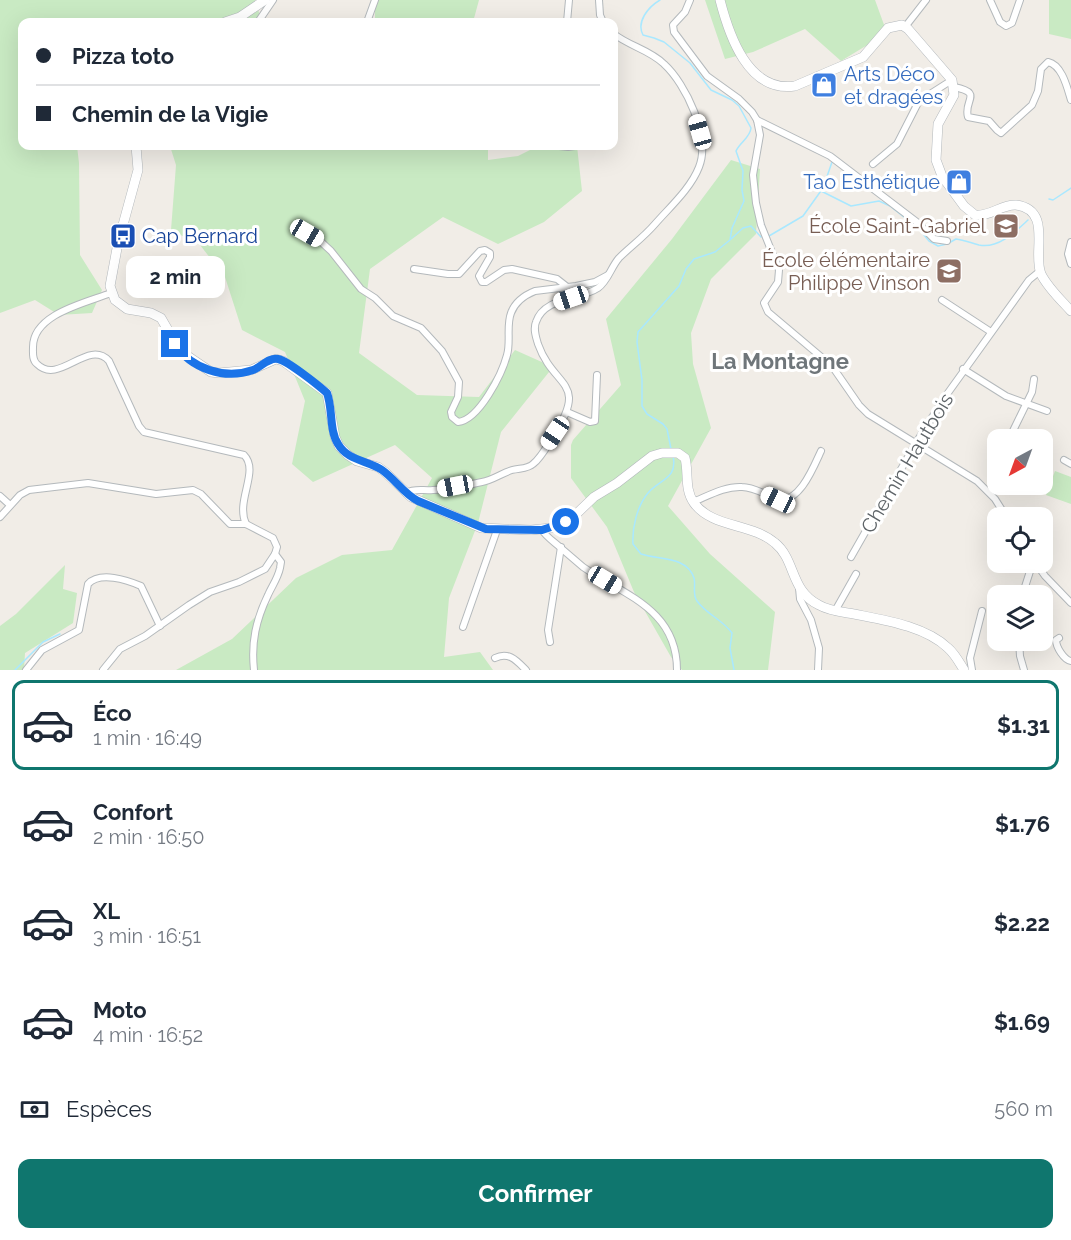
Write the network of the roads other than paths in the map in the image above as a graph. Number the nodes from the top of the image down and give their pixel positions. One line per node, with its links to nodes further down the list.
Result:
1 (265, 0): 11 (street)
2 (273, 0): 12 (street)
3 (375, 0): 13 (street)
4 (569, 0): 14 (street)
5 (599, 0): 15 (street)
6 (690, 0): 20 (street)
7 (720, 0): 16 (street)
8 (926, 0): 16 (street)
9 (990, 0): 10 (street)
10 (1020, 0)
11 (237, 18)
12 (261, 18)
13 (368, 18)
14 (567, 18)
15 (601, 18)
16 (905, 27): 18 (street)
17 (618, 37): 29 (street)
18 (953, 83): 19 (street); 22 (street); 28 (street)
19 (1071, 100)
20 (757, 120): 24 (street); 42 (street)
21 (136, 150): 31 (street)
22 (873, 165)
23 (307, 233): 30 (street)
24 (947, 241)
25 (1071, 242): 26 (street)
26 (1071, 264)
27 (414, 269): 30 (street)
28 (1040, 271): 33 (street); 34 (street, Chemin Hautbois)
29 (608, 275): 30 (street); 40 (street)
30 (566, 286)
31 (111, 293): 44 (street); 50 (street)
32 (942, 300): 34 (street)
33 (1071, 310)
34 (991, 332): 35 (street, Chemin Hautbois)
35 (963, 369): 38 (street); 42 (street, Chemin Hautbois)
36 (597, 375): 40 (street)
37 (1034, 378): 38 (street)
38 (1027, 404): 39 (street); 41 (street)
39 (1047, 411)
40 (567, 412): 44 (street)
41 (1014, 429)
42 (916, 443): 48 (street); 55 (street, Chemin Hautbois)
43 (821, 451): 46 (street)
44 (406, 493): 51 (street)
45 (0, 496): 47 (street)
46 (693, 502): 52 (street); 58 (street)
47 (10, 505): 49 (street); 50 (street)
48 (1000, 507)
49 (0, 518)
50 (246, 524): 54 (street)
51 (497, 530): 52 (street); 63 (street)
52 (542, 530): 53 (street)
53 (561, 547): 65 (street); 73 (street)
54 (275, 554): 62 (street); 71 (street)
55 (851, 557)
56 (1043, 573): 59 (street)
57 (856, 574): 60 (street)
58 (799, 588): 60 (street); 74 (street)
59 (1071, 603)
60 (835, 611): 75 (street)
61 (982, 611): 76 (street)
62 (160, 626): 69 (street); 70 (street)
63 (463, 627)
64 (1059, 638): 68 (street)
65 (550, 642)
66 (1020, 651): 77 (street)
67 (495, 658): 72 (street)
68 (1071, 661)
69 (26, 670)
70 (103, 670)
71 (254, 670)
72 (526, 670)
73 (677, 670)
74 (818, 670)
75 (964, 670)
76 (972, 670)
77 (1024, 670)

